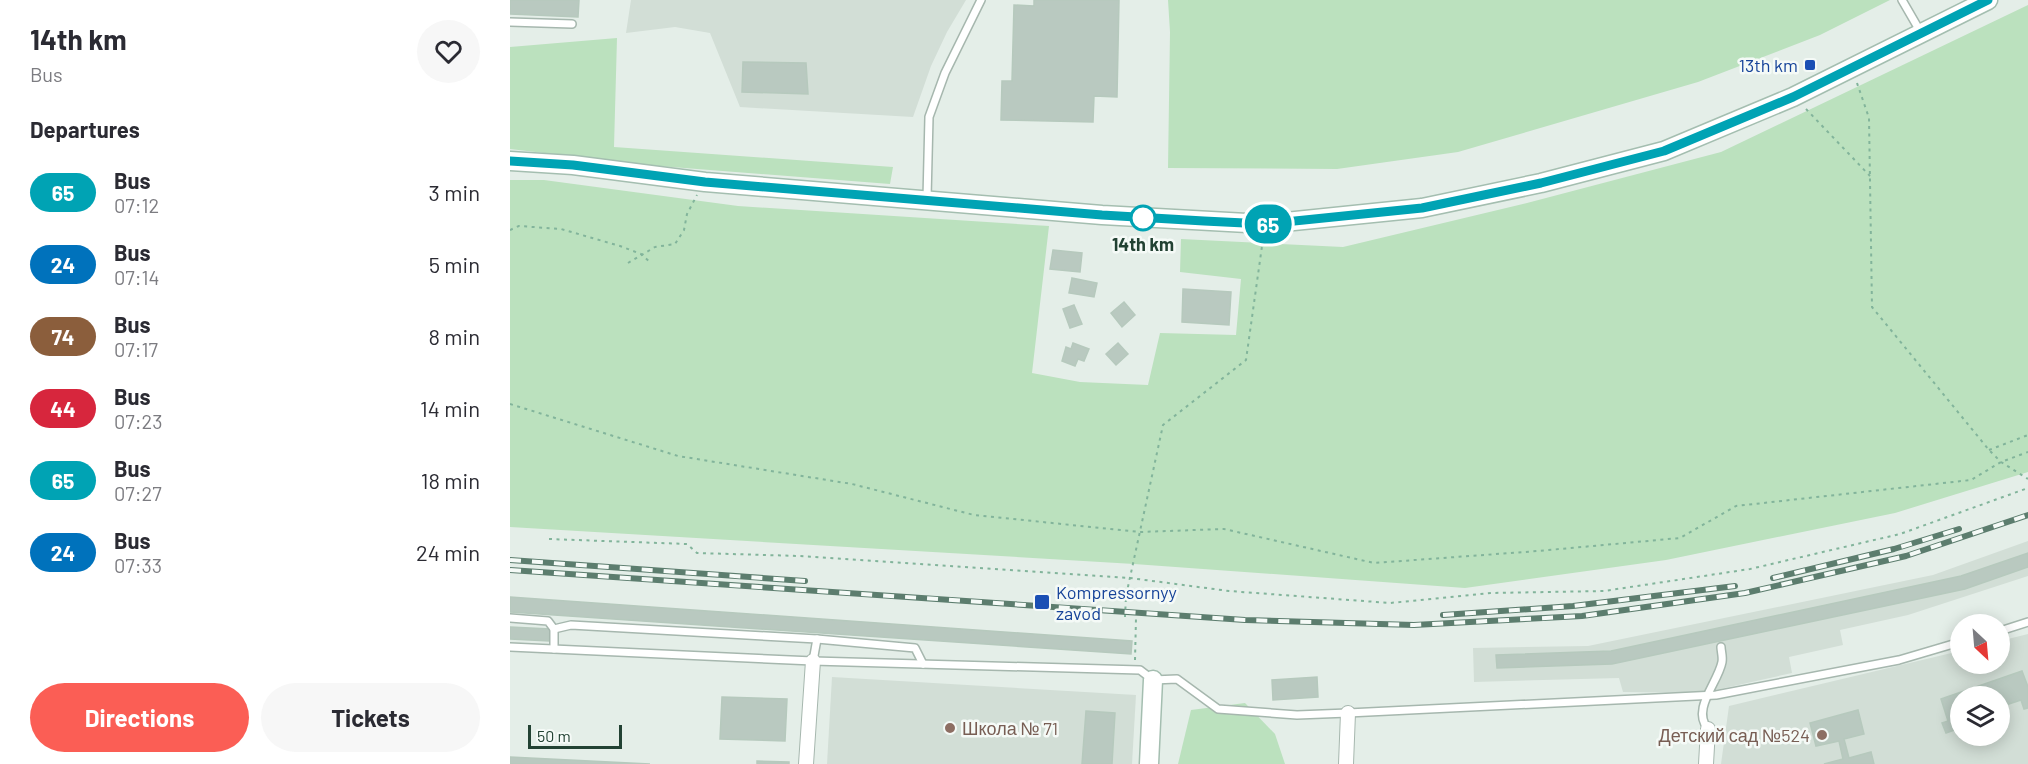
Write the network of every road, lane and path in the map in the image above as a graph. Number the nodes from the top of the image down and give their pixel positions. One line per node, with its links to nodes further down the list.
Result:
1 (981, 0): 12 (lane)
2 (1902, 0): 6 (lane)
3 (1988, 0): 6 (main road)
4 (510, 22): 5 (lane)
5 (573, 24)
6 (1921, 33): 7 (main road)
7 (1852, 69): 8 (main road); 10 (path)
8 (1793, 97): 10 (path); 12 (main road)
9 (510, 161): 11 (main road)
10 (1870, 176): 20 (path)
11 (705, 182): 12 (main road); 15 (path)
12 (927, 201)
13 (510, 230): 15 (path)
14 (1264, 236): 25 (path)
15 (641, 254): 16 (path); 17 (path)
16 (628, 263)
17 (651, 263)
18 (510, 404): 25 (path)
19 (2028, 435): 20 (path)
20 (1989, 450): 22 (path)
21 (2028, 452): 22 (path)
22 (2001, 462): 23 (path); 25 (path)
23 (2028, 479)
24 (2028, 488): 27 (path)
25 (1140, 532): 27 (path)
26 (549, 539): 27 (path)
27 (1130, 578): 28 (path)
28 (1125, 617)
29 (510, 618): 33 (lane)
30 (1136, 618): 41 (path)
31 (2028, 622): 32 (lane)
32 (2010, 628)
33 (554, 629): 34 (lane); 38 (lane)
34 (817, 639): 39 (lane); 40 (lane)
35 (1950, 645): 42 (lane)
36 (510, 647): 38 (lane)
37 (1721, 647): 42 (lane)
38 (554, 649): 39 (lane)
39 (813, 661): 40 (lane); 45 (street)
40 (923, 664): 41 (lane)
41 (1147, 675): 43 (lane); 46 (main road)
42 (1708, 695): 43 (lane); 44 (lane)
43 (1348, 713): 47 (street)
44 (1708, 729): 48 (street)
45 (806, 764)
46 (1149, 764)
47 (1346, 764)
48 (1706, 764)

